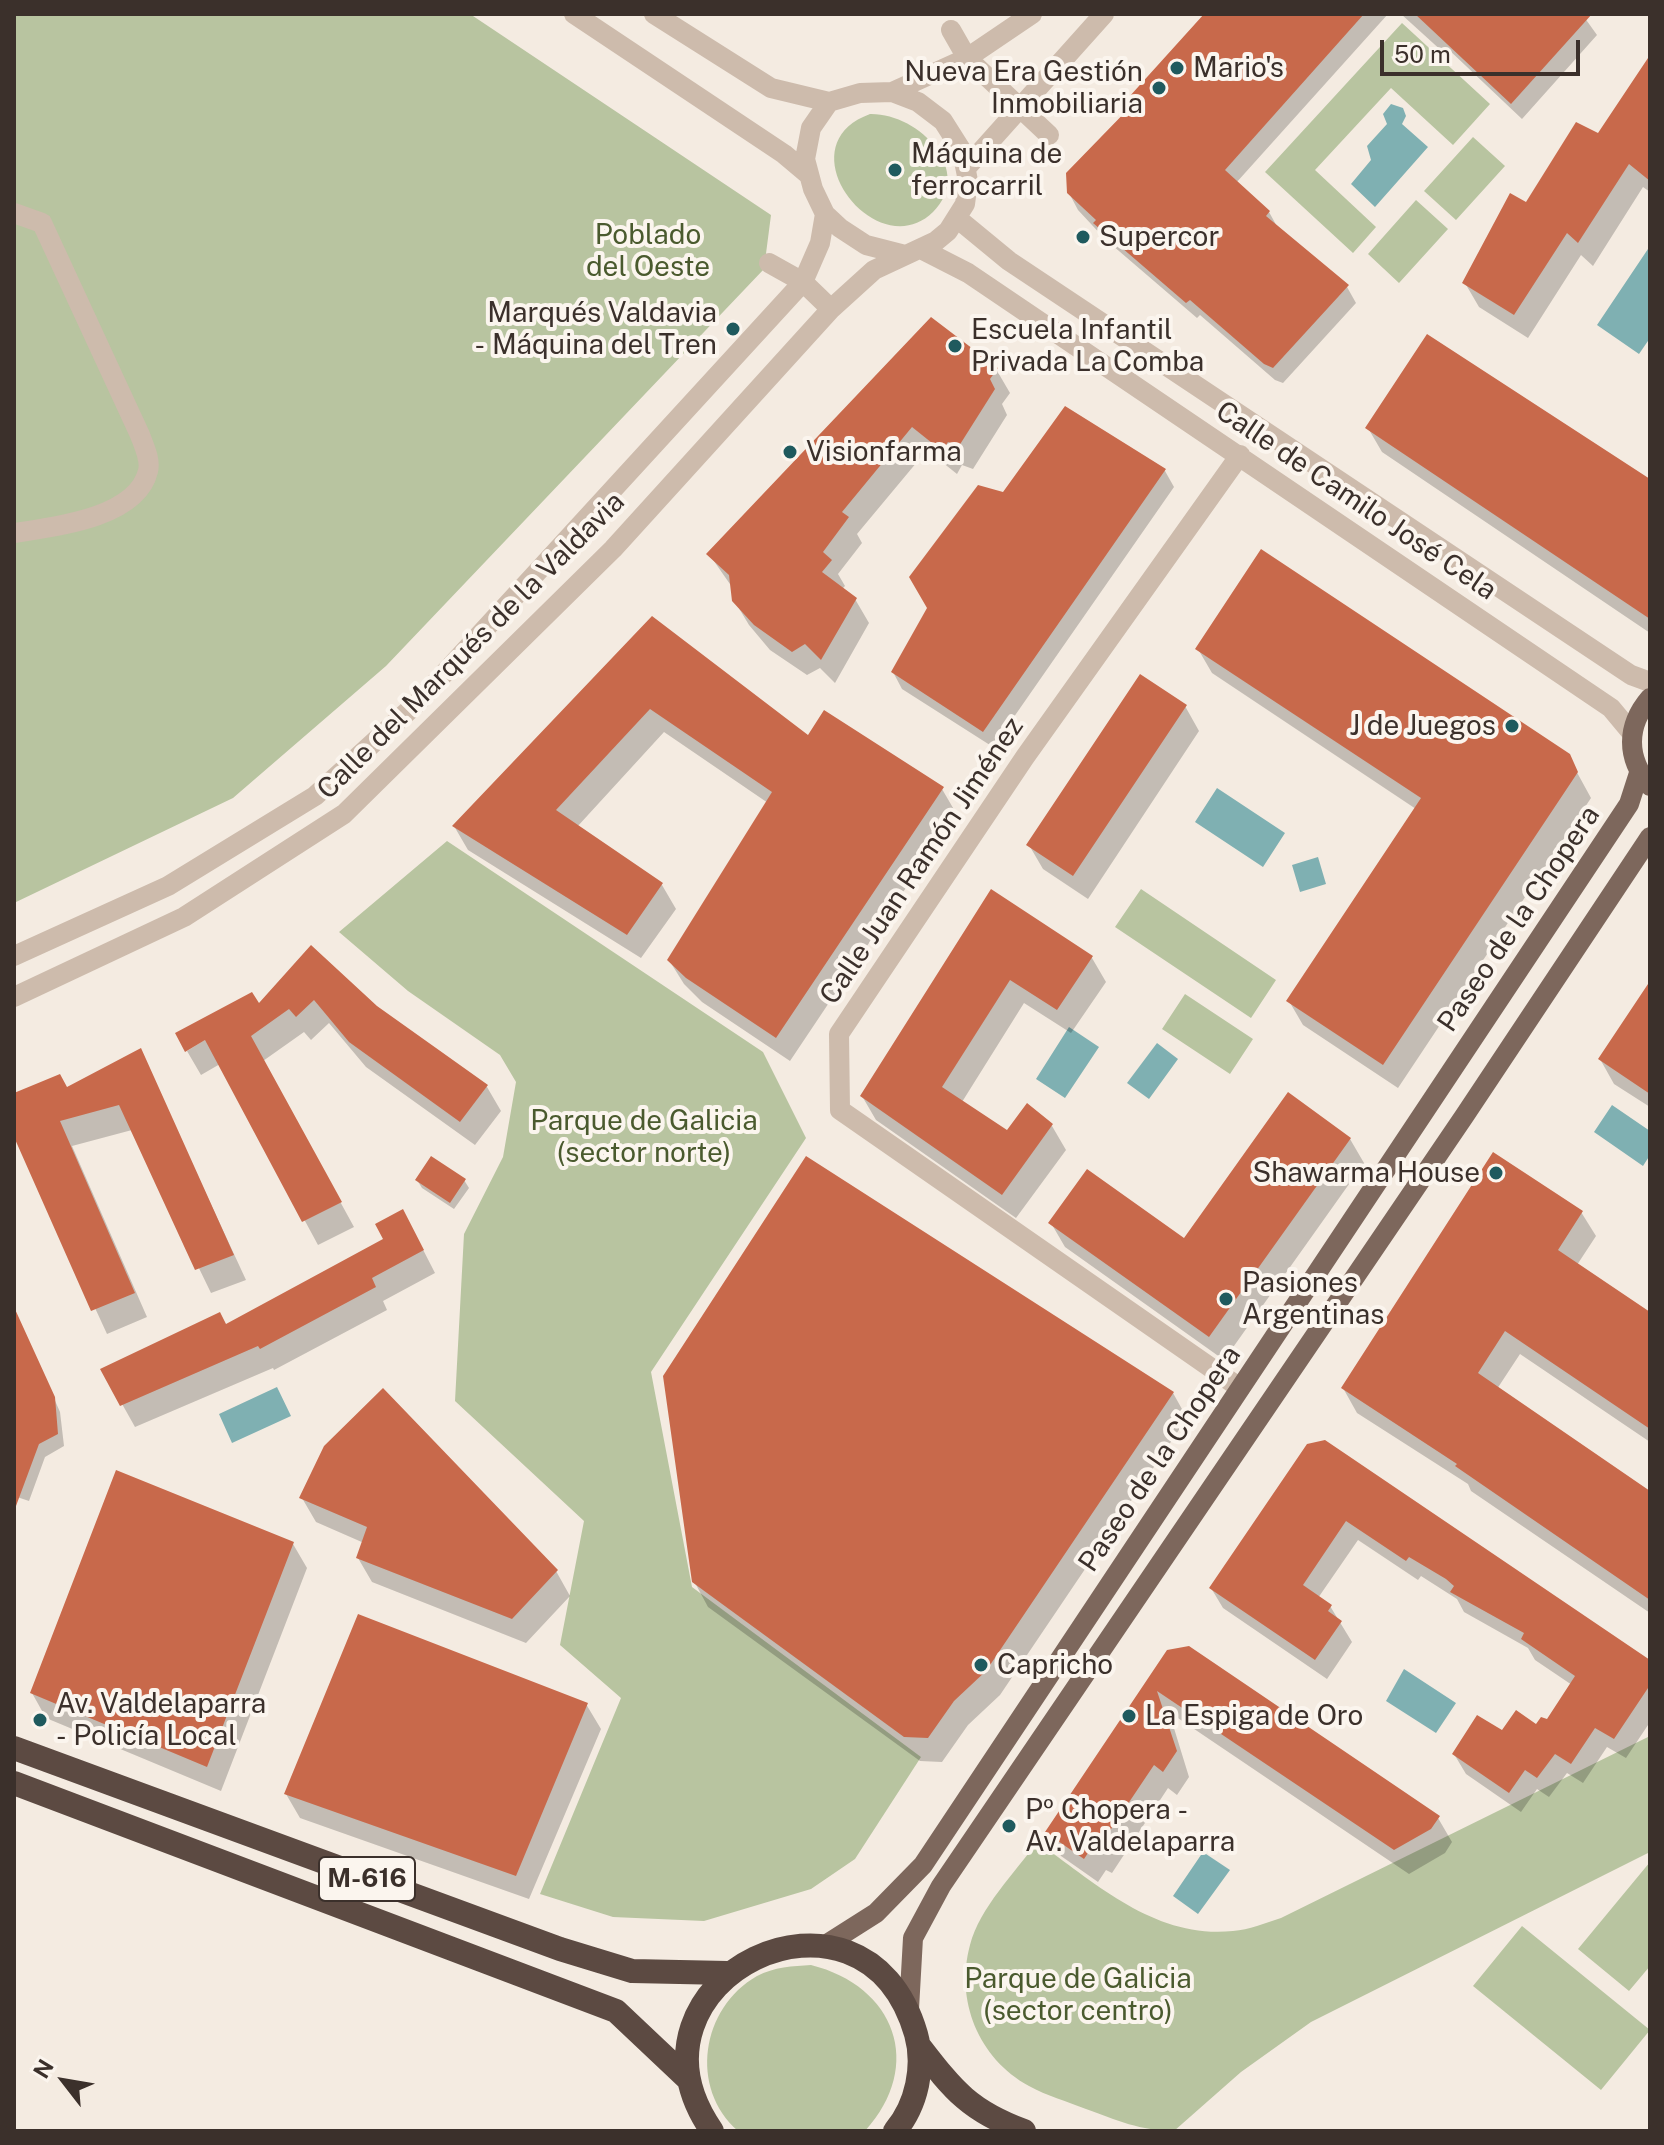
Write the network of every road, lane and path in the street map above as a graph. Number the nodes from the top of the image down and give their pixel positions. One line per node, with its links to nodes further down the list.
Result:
1 (574, 14): 12 (street)
2 (654, 14): 8 (street)
3 (1032, 14): 6 (street)
4 (1104, 14): 9 (street)
5 (951, 30): 6 (street)
6 (967, 58): 7 (street); 9 (street)
7 (892, 92): 8 (street); 11 (street)
8 (829, 102): 12 (street)
9 (1018, 110): 10 (street); 11 (street)
10 (1049, 135)
11 (967, 167): 15 (street)
12 (809, 175): 14 (street)
13 (14, 213): 21 (street)
14 (825, 214): 16 (street); 18 (street, Calle del Marqués de la Valdavia)
15 (958, 219): 16 (street); 22 (street, Calle de Camilo José Cela)
16 (913, 252): 19 (street, Calle del Marqués de la Valdavia); 20 (street, Calle de Camilo José Cela)
17 (769, 263): 18 (street)
18 (803, 282): 19 (street); 27 (street, Calle del Marqués de la Valdavia)
19 (831, 309): 28 (street, Calle del Marqués de la Valdavia)
20 (1240, 455): 24 (street, Calle de Camilo José Cela); 29 (street, Calle Juan Ramón Jiménez)
21 (14, 533)
22 (1650, 682)
23 (1650, 698): 24 (main road)
24 (1631, 732): 25 (main road)
25 (1644, 780): 29 (main road, Paseo de la Chopera)
26 (1650, 837): 34 (main road)
27 (14, 956)
28 (14, 997)
29 (1240, 1388): 32 (main road, Paseo de la Chopera)
30 (14, 1748): 33 (highway, M-616)
31 (14, 1783): 36 (highway, M-616)
32 (824, 1946): 33 (highway, M-616); 34 (highway, M-616)
33 (727, 1973): 36 (highway, M-616)
34 (909, 2009): 35 (highway, M-616)
35 (920, 2047): 38 (highway, M-616); 39 (highway, M-616)
36 (688, 2079): 37 (highway, M-616)
37 (712, 2131)
38 (895, 2131)
39 (1024, 2131)

